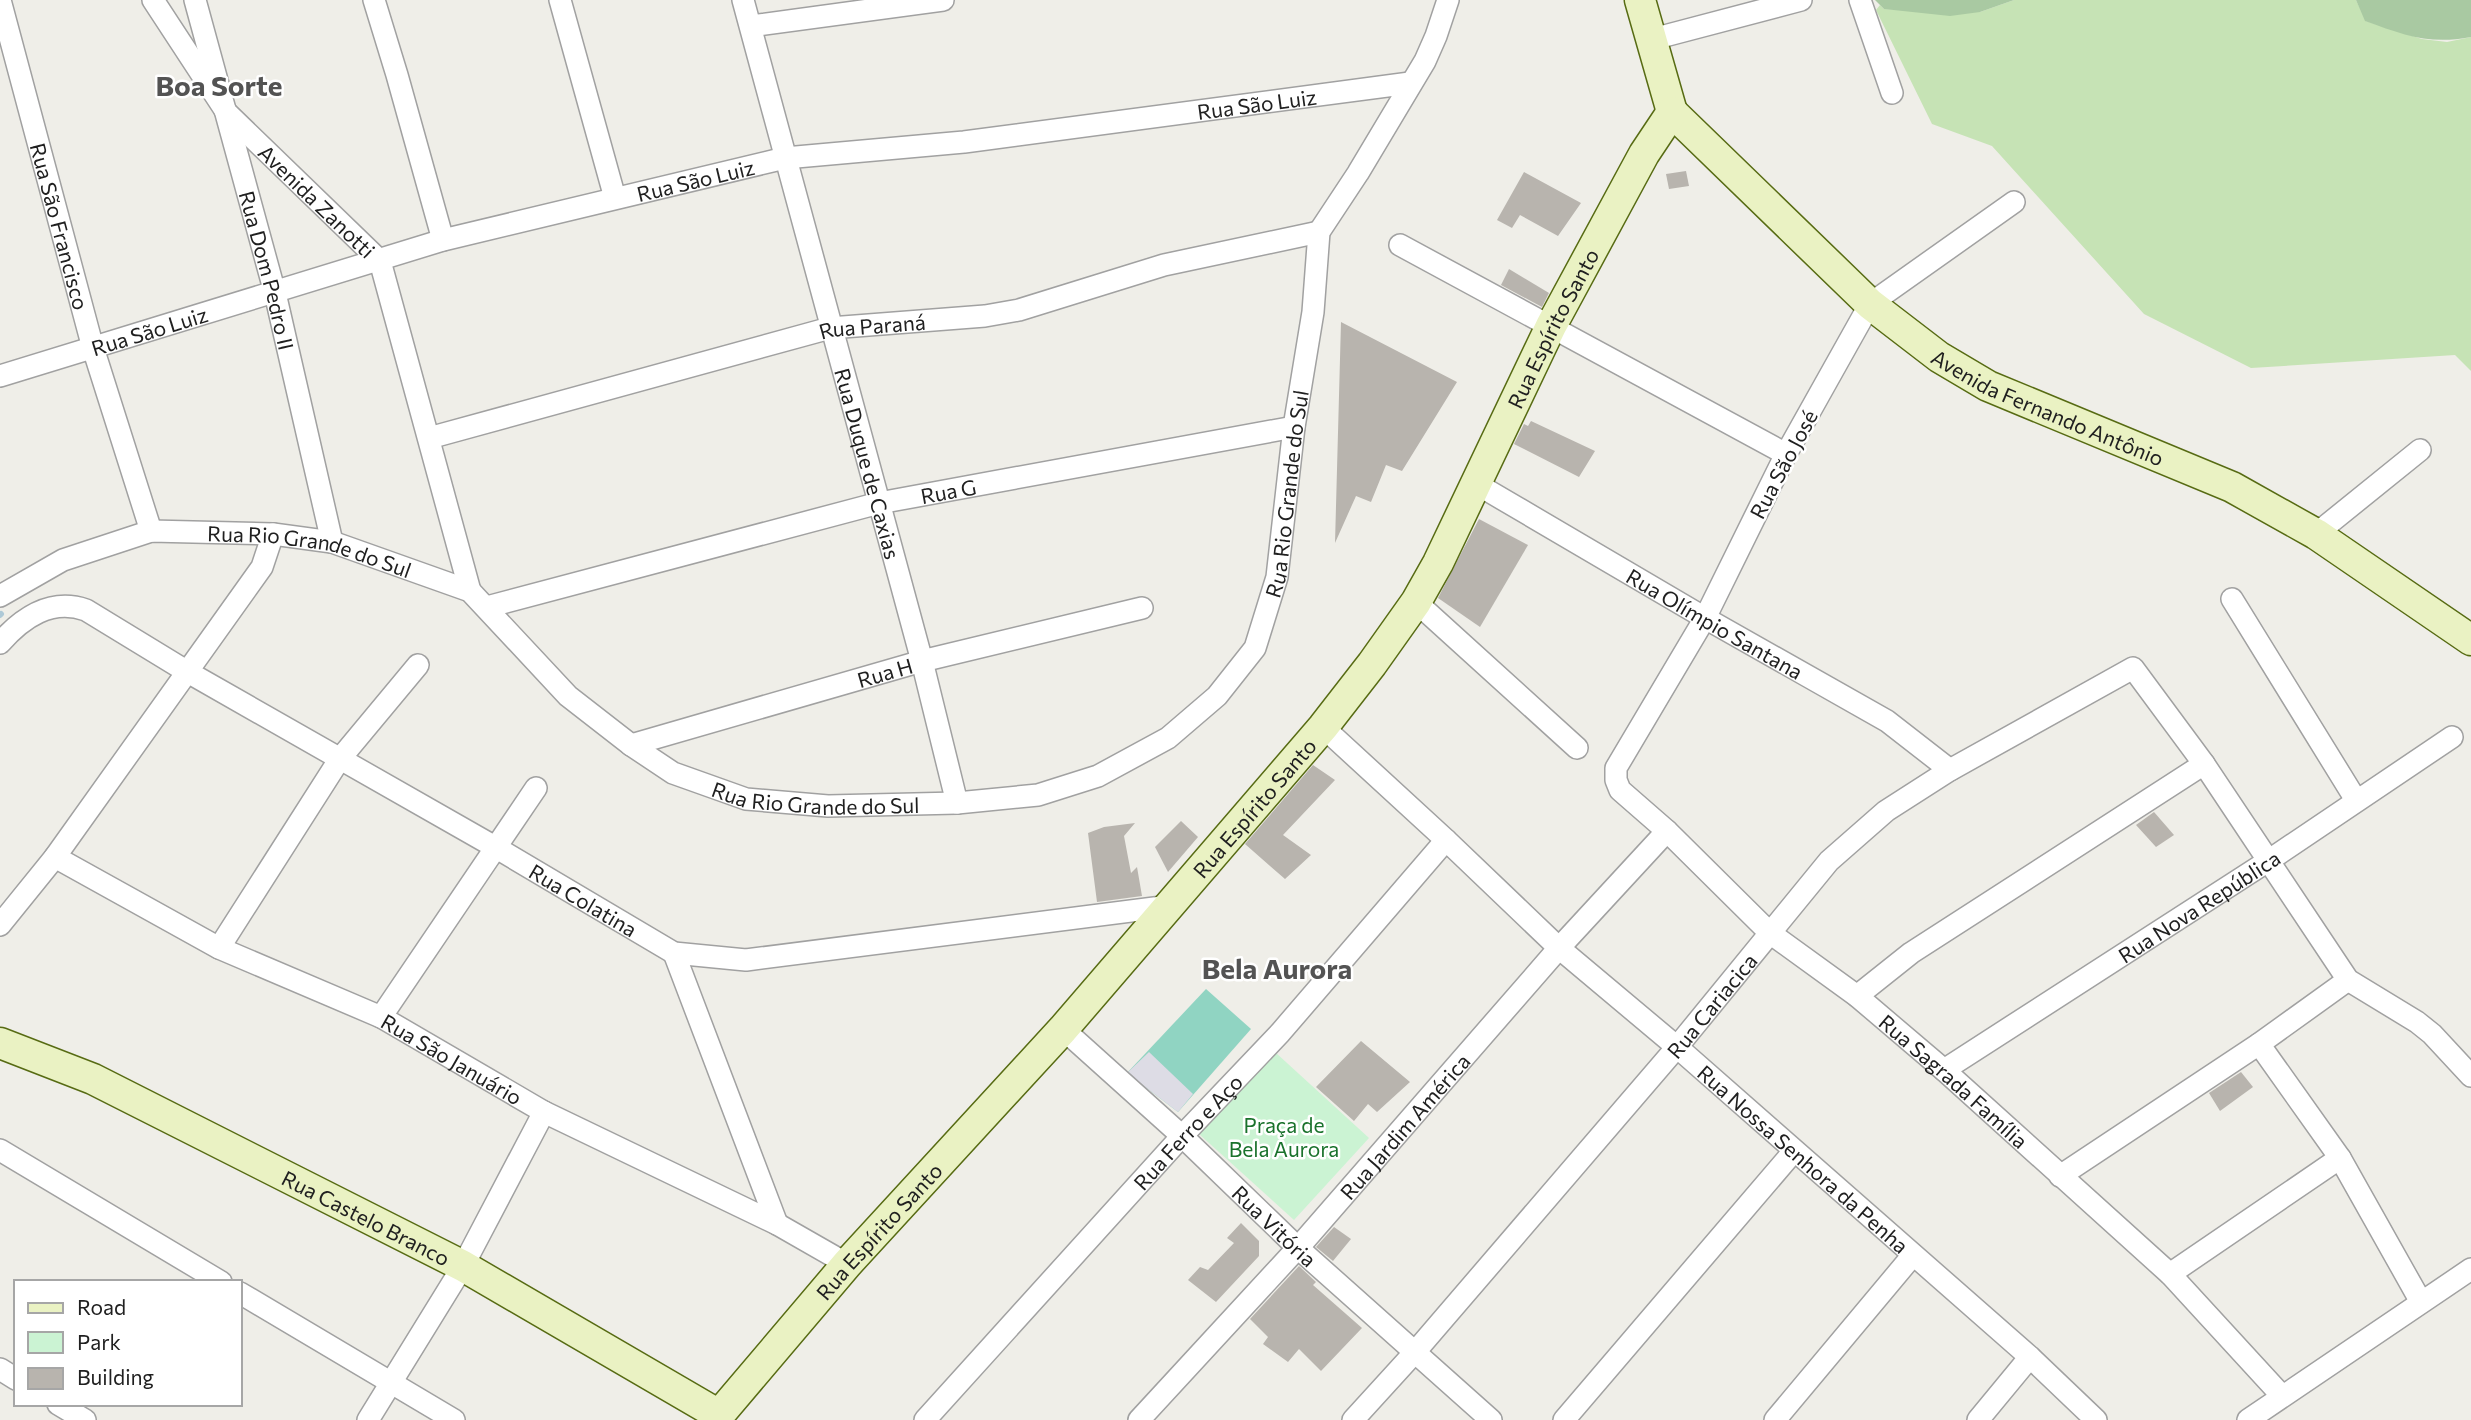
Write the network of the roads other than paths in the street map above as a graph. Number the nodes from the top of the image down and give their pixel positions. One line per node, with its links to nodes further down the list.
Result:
1 (0, 0): 29 (street, Rua São Francisco)
2 (153, 0): 17 (street, Avenida Zanotti)
3 (195, 0): 17 (street, Rua Dom Pedro II)
4 (374, 0): 22 (street)
5 (560, 0): 19 (street)
6 (743, 0): 12 (street, Rua Duque de Caxias)
7 (943, 0): 12 (street)
8 (1448, 0): 14 (street)
9 (1640, 0): 13 (street)
10 (1801, 0): 13 (street)
11 (1860, 0): 15 (street)
12 (751, 26): 18 (street, Rua Duque de Caxias)
13 (1653, 40): 16 (street)
14 (1410, 83): 18 (street, Rua São Luiz); 21 (street)
15 (1892, 93)
16 (1672, 111): 26 (street, Avenida Fernando Antônio); 27 (street, Rua Espírito Santo)
17 (227, 113): 24 (street, Avenida Zanotti); 25 (street, Rua Dom Pedro II)
18 (785, 158): 19 (street, Rua São Luiz); 28 (street, Rua Duque de Caxias)
19 (615, 198): 22 (street, Rua São Luiz)
20 (2014, 202): 26 (street, Rua São José)
21 (1319, 232): 28 (street, Rua Paraná); 31 (street, Rua Rio Grande do Sul)
22 (443, 240): 24 (street, Rua São Luiz)
23 (1400, 245): 27 (street)
24 (380, 261): 25 (street, Rua São Luiz); 32 (street, Avenida Zanotti)
25 (275, 293): 29 (street, Rua São Luiz); 40 (street, Rua Dom Pedro II)
26 (1870, 304): 34 (street, Rua São José); 39 (street, Avenida Fernando Antônio)
27 (1551, 326): 34 (street); 35 (street, Rua Espírito Santo)
28 (830, 328): 32 (street, Rua Paraná); 36 (street, Rua Duque de Caxias)
29 (93, 348): 30 (street, Rua São Luiz); 37 (street, Rua São Francisco)
30 (0, 376)
31 (1294, 427): 36 (street, Rua G); 63 (street, Rua Rio Grande do Sul)
32 (429, 438): 41 (street, Avenida Zanotti)
33 (2420, 450): 39 (street)
34 (1786, 454): 47 (street, Rua São José)
35 (1475, 483): 44 (street, Rua Espírito Santo); 47 (street, Rua Olímpio Santana)
36 (879, 503): 45 (street, Rua G); 50 (street, Rua Duque de Caxias)
37 (151, 531): 38 (street, Rua Rio Grande do Sul); 42 (street, Rua Rio Grande do Sul)
38 (273, 534): 40 (street, Rua Rio Grande do Sul); 52 (street)
39 (2316, 534): 48 (street, Avenida Fernando Antônio)
40 (332, 542): 41 (street, Rua Rio Grande do Sul)
41 (470, 590): 45 (street, Rua Rio Grande do Sul)
42 (0, 596)
43 (2232, 599): 62 (street)
44 (1416, 602): 53 (street, Rua Espírito Santo); 56 (street)
45 (486, 607): 55 (street, Rua Rio Grande do Sul)
46 (1142, 608): 50 (street, Rua H)
47 (1705, 618): 59 (street, Rua Olímpio Santana); 60 (street, Rua São José)
48 (2471, 640)
49 (0, 643): 52 (street, Rua Colatina)
50 (922, 661): 55 (street, Rua H); 63 (street, Rua Duque de Caxias)
51 (418, 665): 57 (street)
52 (186, 671): 57 (street, Rua Colatina); 67 (street)
53 (1322, 727): 65 (street, Rua Nossa Senhora da Penha); 69 (street, Rua Espírito Santo)
54 (2452, 737): 62 (street, Rua Nova República)
55 (631, 745): 63 (street, Rua Rio Grande do Sul)
56 (1577, 748)
57 (339, 760): 66 (street, Rua Colatina); 72 (street)
58 (2204, 764): 59 (street, Rua Cariacica); 68 (street); 76 (street)
59 (1950, 770): 71 (street, Rua Cariacica)
60 (1616, 780): 64 (street, Rua Sagrada Família)
61 (537, 788): 66 (street)
62 (2356, 800): 68 (street, Rua Nova República)
63 (957, 803)
64 (1667, 831): 71 (street, Rua Sagrada Família); 73 (street, Rua Jardim América)
65 (1446, 840): 73 (street, Rua Nossa Senhora da Penha); 85 (street, Rua Ferro e Aço)
66 (495, 847): 74 (street, Rua Colatina); 77 (street)
67 (55, 857): 70 (street); 72 (street, Rua São Januário)
68 (2268, 861): 75 (street); 82 (street, Rua Nova República)
69 (1170, 906): 74 (street, Rua Colatina); 78 (street, Rua Espírito Santo)
70 (0, 925)
71 (1770, 933): 76 (street, Rua Sagrada Família); 81 (street, Rua Cariacica)
72 (219, 948): 77 (street, Rua São Januário)
73 (1559, 948): 81 (street, Rua Nossa Senhora da Penha); 91 (street, Rua Jardim América)
74 (674, 953): 90 (street)
75 (2347, 980): 80 (street); 83 (street)
76 (1857, 996): 82 (street, Rua Sagrada Família)
77 (381, 1017): 84 (street, Rua São Januário)
78 (1063, 1029): 85 (street, Rua Vitória); 93 (street, Rua Espírito Santo)
79 (0, 1043): 94 (street, Rua Castelo Branco)
80 (2259, 1044): 88 (street); 89 (street)
81 (1677, 1047): 87 (street, Rua Nossa Senhora da Penha); 100 (street, Rua Cariacica)
82 (1944, 1070): 89 (street, Rua Sagrada Família)
83 (2471, 1076)
84 (544, 1112): 90 (street, Rua São Januário); 94 (street)
85 (1182, 1136): 91 (street, Rua Vitória); 109 (street, Rua Ferro e Aço)
86 (0, 1150): 97 (street)
87 (1794, 1151): 92 (street, Rua Nossa Senhora da Penha); 113 (street)
88 (2340, 1158): 96 (street); 99 (street)
89 (2060, 1176): 96 (street, Rua Sagrada Família)
90 (777, 1224): 93 (street, Rua São Januário)
91 (1298, 1248): 100 (street, Rua Vitória); 110 (street, Rua Jardim América)
92 (1913, 1255): 101 (street, Rua Nossa Senhora da Penha); 114 (street)
93 (847, 1265): 105 (street, Rua Espírito Santo)
94 (463, 1266): 102 (street); 105 (street, Rua Castelo Branco)
95 (2471, 1269): 99 (street)
96 (2170, 1274): 103 (street, Rua Sagrada Família)
97 (218, 1280)
98 (242, 1294): 102 (street)
99 (2421, 1302): 103 (street)
100 (1415, 1352): 111 (street, Rua Cariacica); 112 (street, Rua Vitória)
101 (2030, 1357): 115 (street); 116 (street, Rua Nossa Senhora da Penha)
102 (391, 1383): 107 (street); 108 (street)
103 (2282, 1396): 117 (street)
104 (61, 1406): 106 (street)
105 (717, 1418)
106 (85, 1420)
107 (368, 1420)
108 (454, 1420)
109 (925, 1420)
110 (1139, 1420)
111 (1353, 1420)
112 (1491, 1420)
113 (1564, 1420)
114 (1775, 1420)
115 (1978, 1420)
116 (2095, 1420)
117 (2248, 1420)

